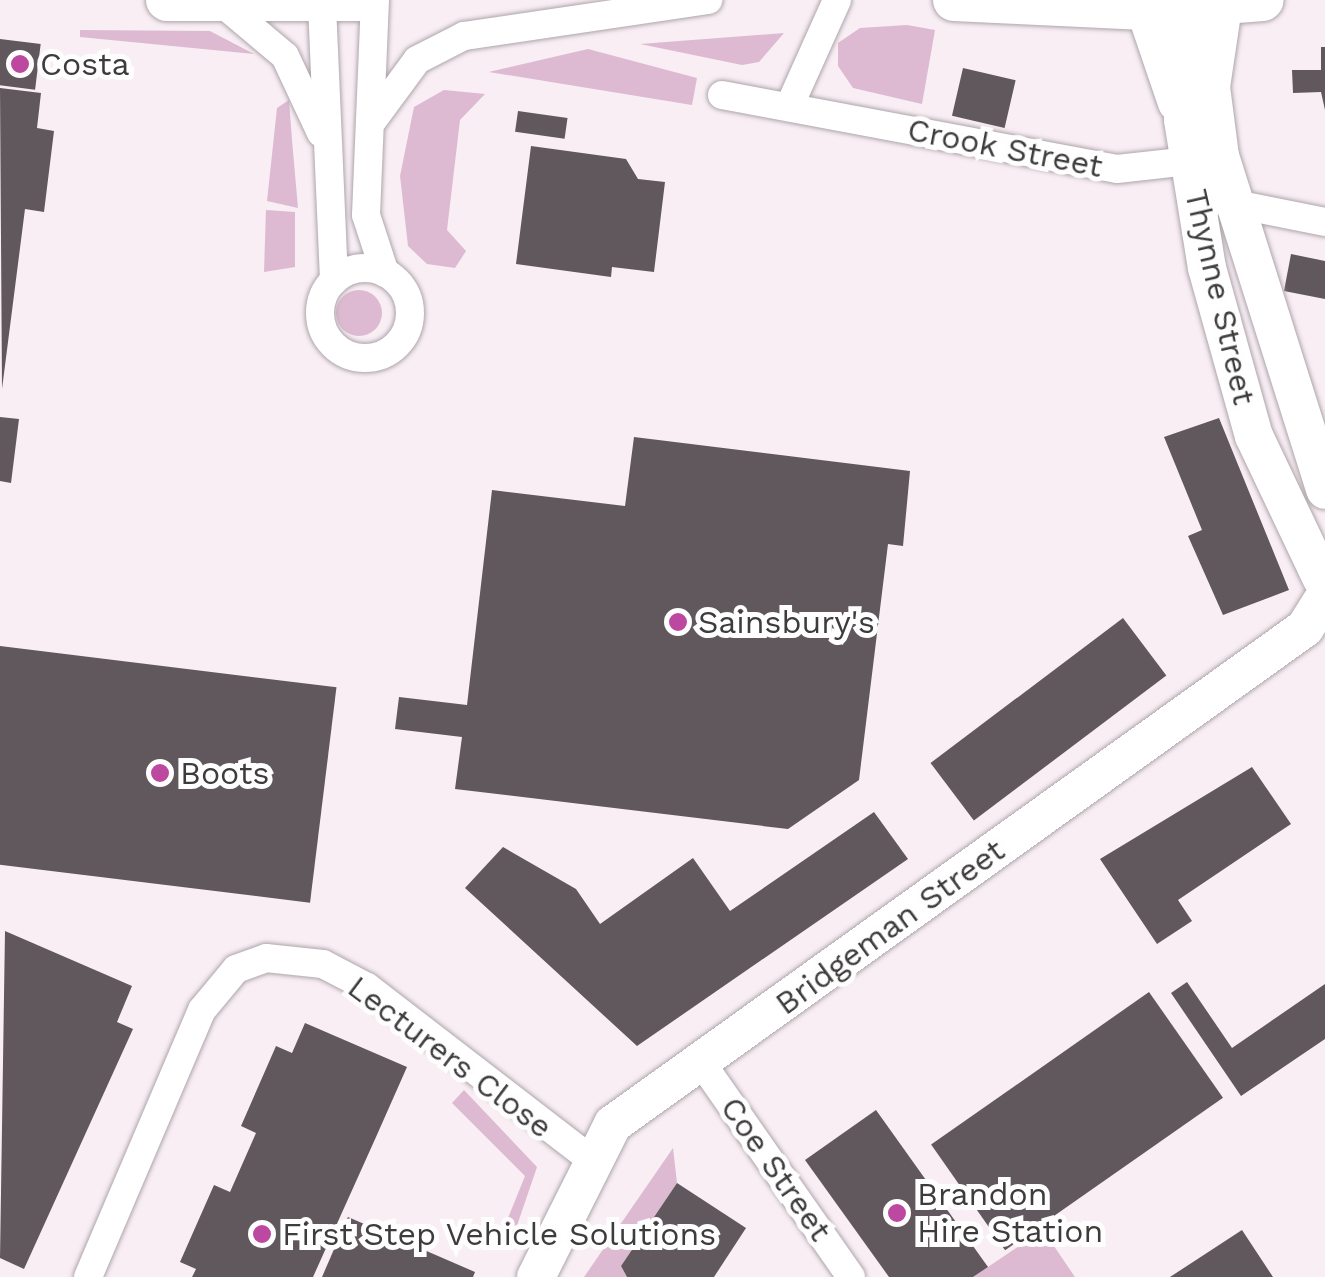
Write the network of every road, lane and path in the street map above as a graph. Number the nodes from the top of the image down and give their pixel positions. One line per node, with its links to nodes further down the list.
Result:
1 (166, 0): 8 (main road)
2 (374, 0): 12 (street)
3 (708, 0): 12 (street)
4 (837, 0): 11 (street)
5 (954, 0): 9 (main road)
6 (335, 2): 8 (main road); 14 (street)
7 (1218, 3): 9 (main road); 13 (street, Thynne Street); 15 (street, Thynne Street)
8 (222, 4): 14 (street)
9 (1144, 9): 13 (street)
10 (722, 95): 11 (street, Crook Street)
11 (790, 107): 15 (street, Crook Street)
12 (372, 120): 18 (street)
13 (1183, 120): 15 (street, Thynne Street)
14 (330, 153): 19 (street)
15 (1205, 160): 16 (street, Thynne Street); 21 (street, Thynne Street)
16 (1240, 205): 17 (street); 20 (street, Thynne Street)
17 (1325, 222)
18 (385, 273): 19 (street); 19 (street)
19 (334, 280)
20 (1325, 490)
21 (1320, 603): 22 (street, Bridgeman Street)
22 (700, 1062): 23 (street, Bridgeman Street); 26 (street, Coe Street)
23 (588, 1158): 24 (street, Lecturers Close); 25 (street, Bridgeman Street)
24 (88, 1277)
25 (536, 1277)
26 (851, 1277)

